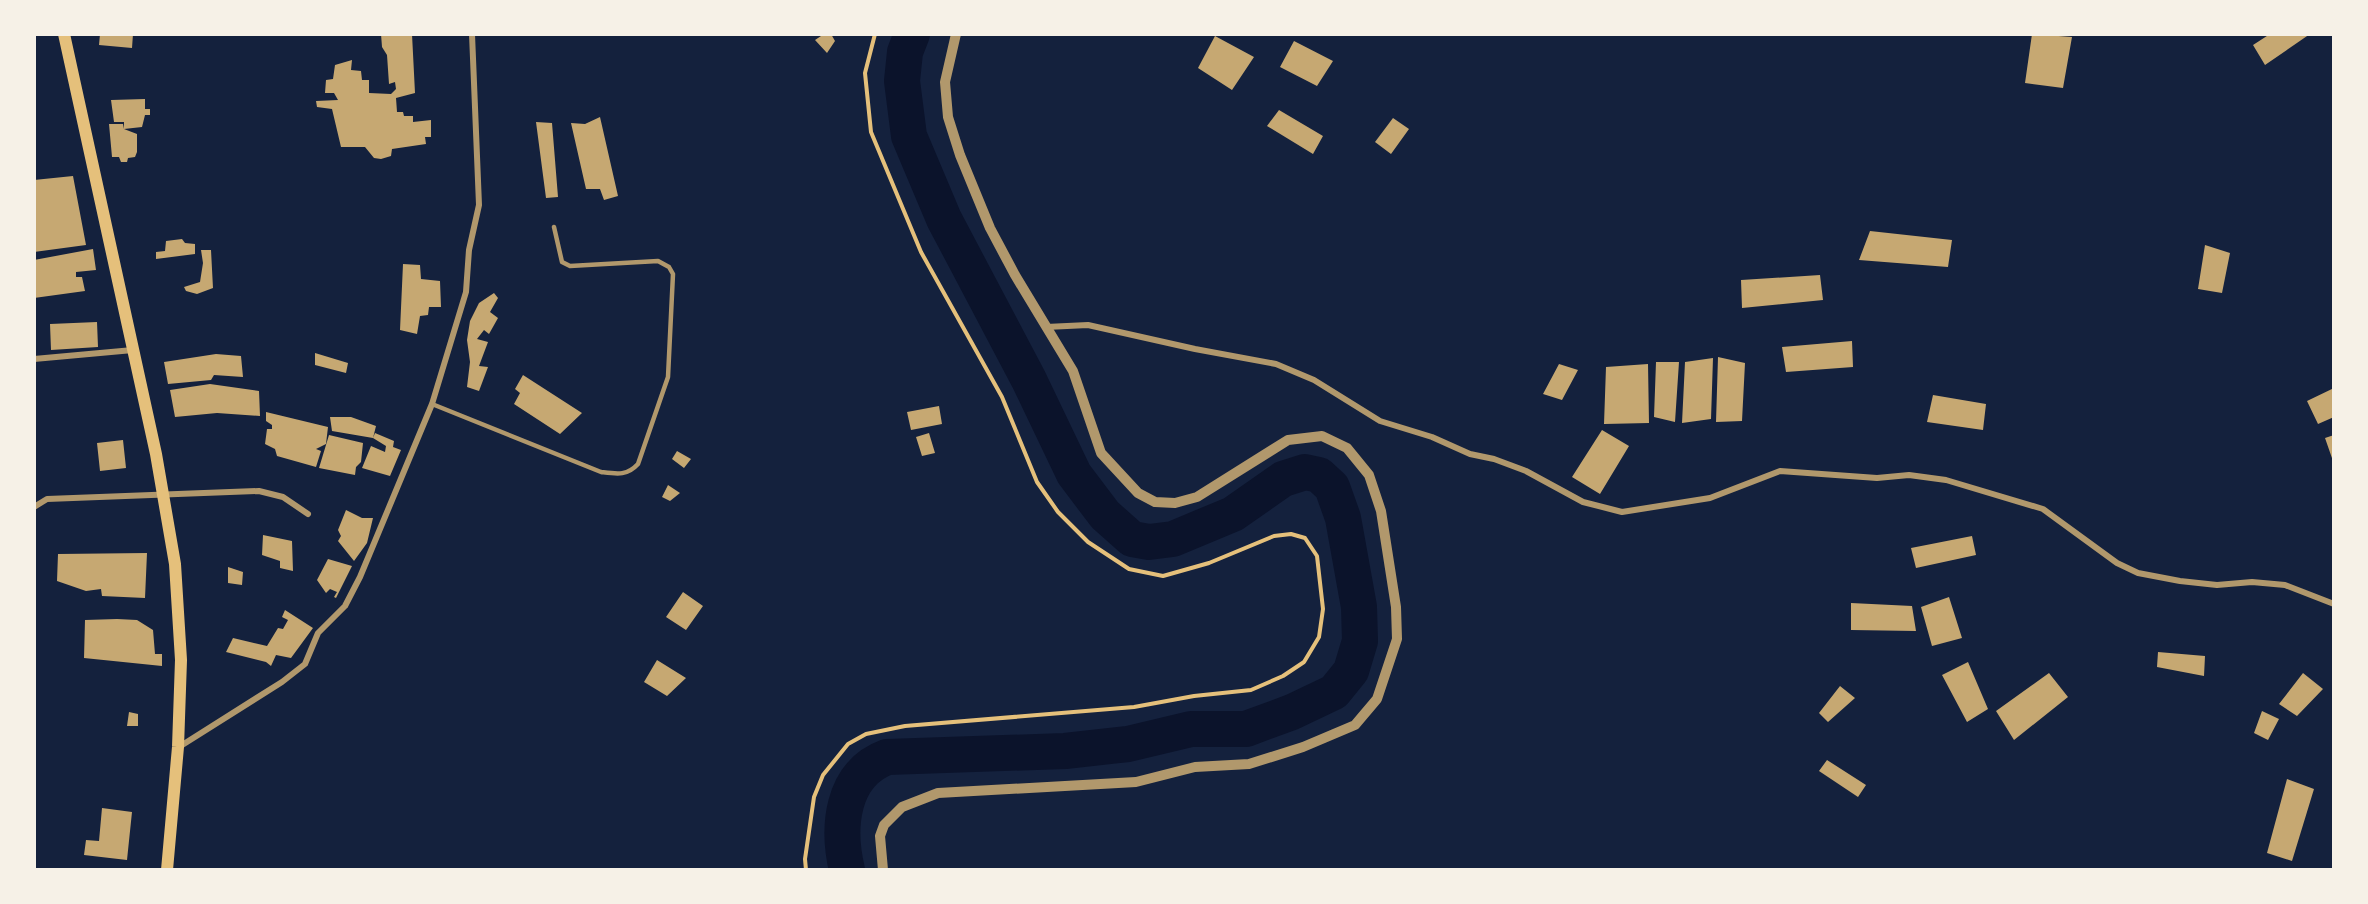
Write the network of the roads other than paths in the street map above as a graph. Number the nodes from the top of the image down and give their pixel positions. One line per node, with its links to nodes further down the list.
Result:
1 (64, 34): 6 (main road)
2 (472, 34): 8 (street)
3 (956, 34): 5 (street)
4 (554, 226): 8 (lane)
5 (1046, 327): 12 (street); 15 (street)
6 (133, 350): 7 (street); 9 (main road)
7 (34, 359)
8 (432, 404): 13 (street)
9 (163, 496): 10 (street); 11 (street); 13 (main road)
10 (34, 507)
11 (308, 514)
12 (2334, 604)
13 (178, 747): 14 (main road)
14 (167, 870)
15 (883, 870)

